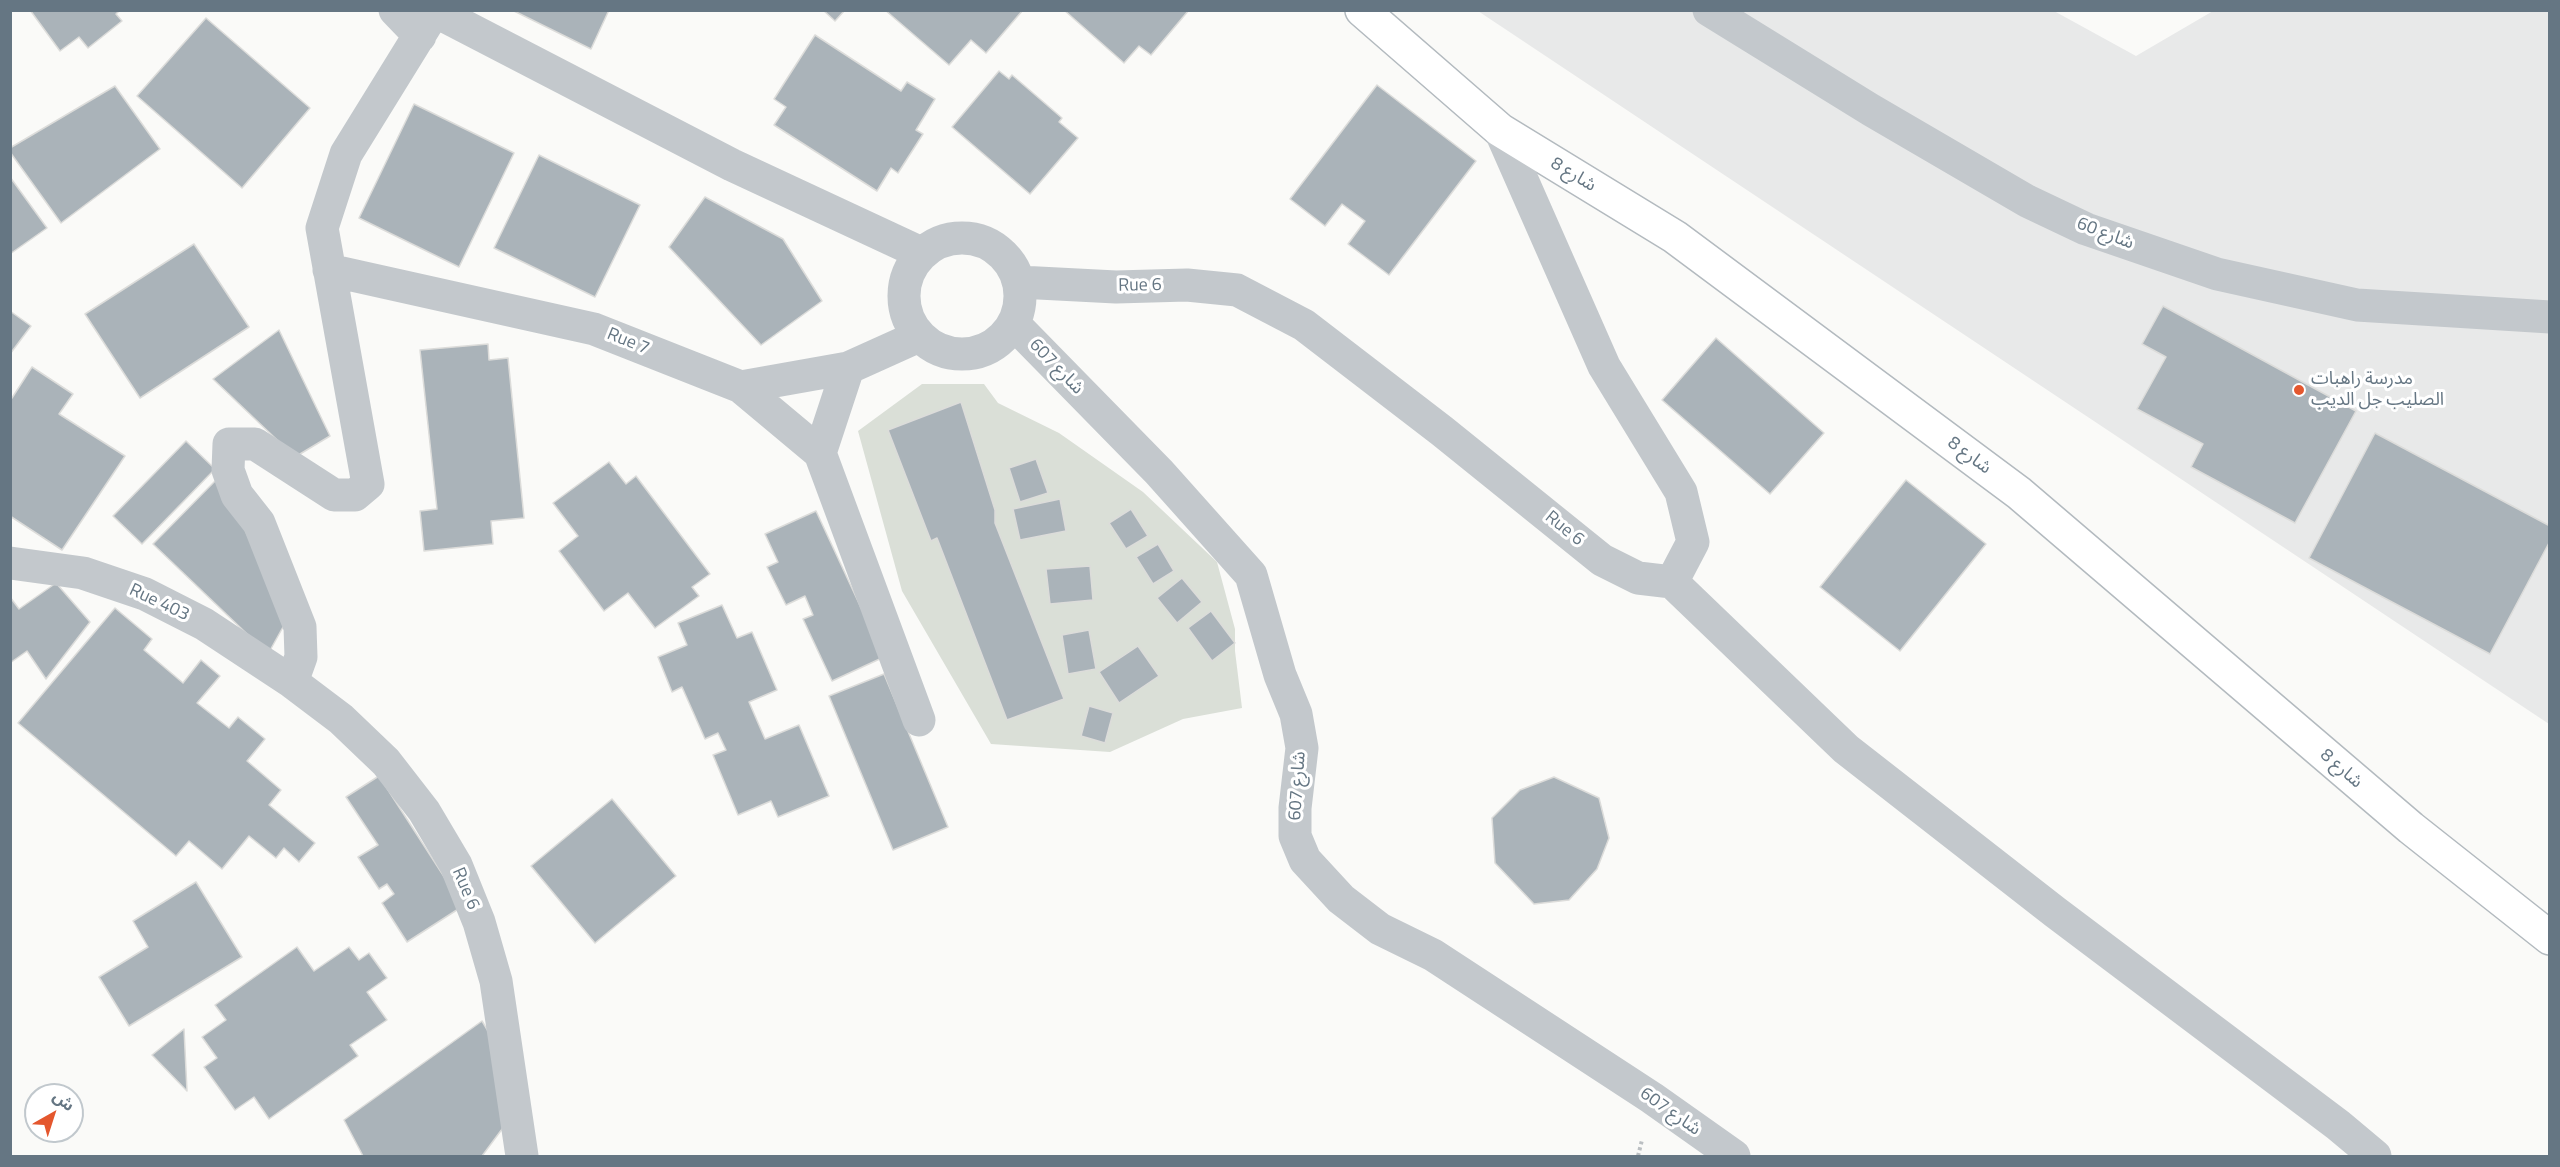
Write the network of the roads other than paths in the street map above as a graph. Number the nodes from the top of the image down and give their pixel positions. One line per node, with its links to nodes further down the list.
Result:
1 (395, 10): 4 (street)
2 (1362, 10): 5 (street, شارع 8)
3 (1709, 10): 9 (street, شارع 60)
4 (430, 19): 6 (street); 7 (street)
5 (1500, 130): 16 (street); 19 (street, شارع 8)
6 (921, 253): 8 (street); 11 (street)
7 (329, 270): 13 (street, Rue 7); 17 (street)
8 (1019, 282): 10 (street); 16 (street, Rue 6)
9 (2550, 317)
10 (1014, 324): 11 (street); 21 (street, شارع 607)
11 (919, 336): 12 (street)
12 (848, 368): 13 (street); 14 (street)
13 (741, 387): 14 (street)
14 (819, 453): 18 (street)
15 (10, 562): 17 (street, Rue 403)
16 (1672, 582): 22 (street)
17 (292, 682): 20 (street, Rue 6)
18 (919, 720)
19 (2550, 938)
20 (522, 1156)
21 (1734, 1156)
22 (2375, 1156)

